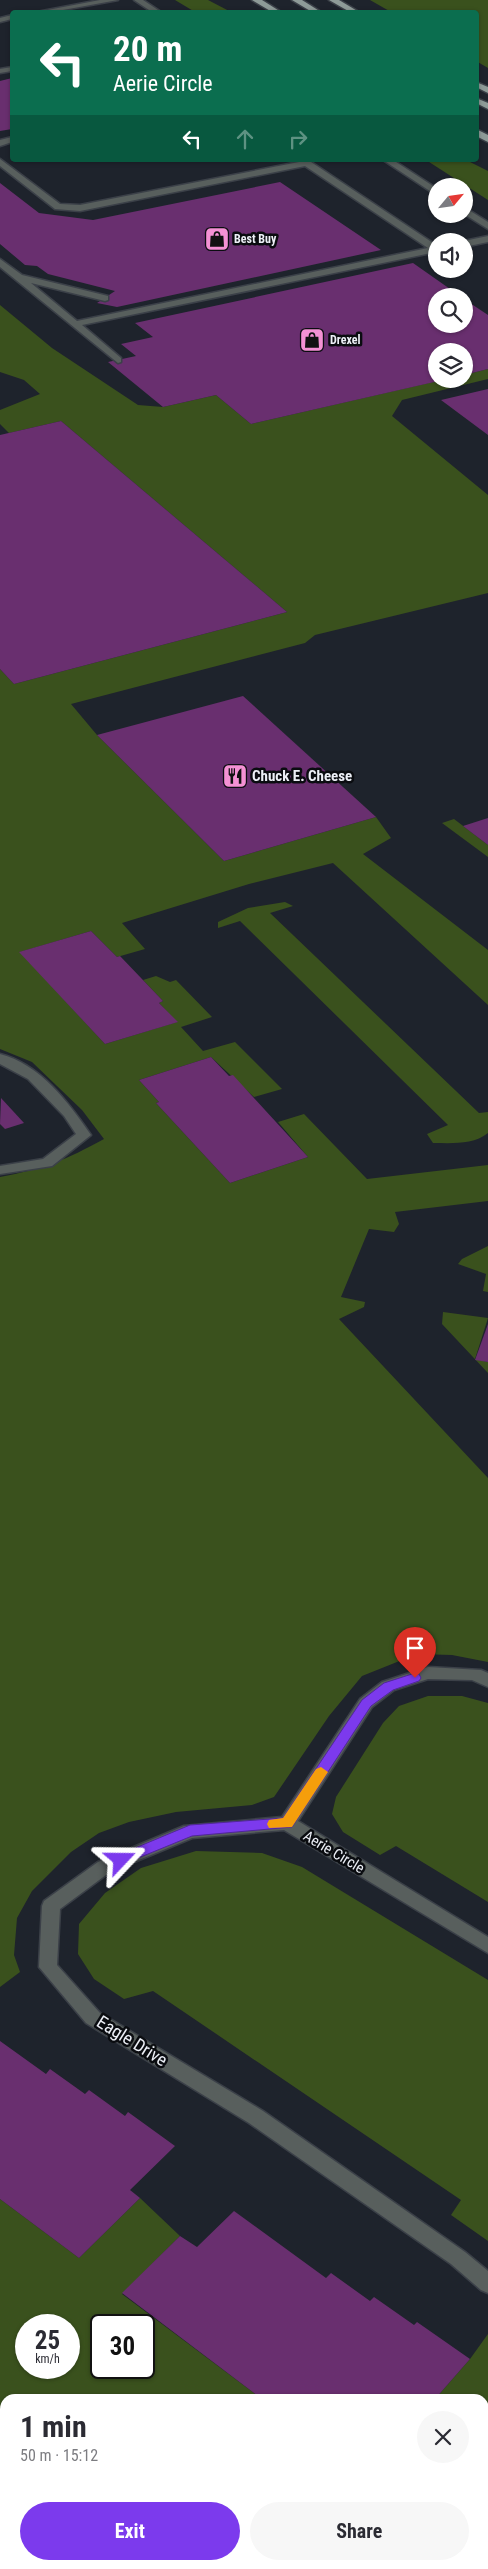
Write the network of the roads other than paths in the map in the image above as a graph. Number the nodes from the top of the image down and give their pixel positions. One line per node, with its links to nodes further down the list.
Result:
1 (63, 0): 7 (street)
2 (114, 0): 7 (street)
3 (138, 0): 10 (street)
4 (256, 0): 11 (main road)
5 (296, 0): 12 (main road)
6 (333, 0): 13 (main road)
7 (74, 7): 8 (street); 9 (street)
8 (54, 10)
9 (79, 10)
10 (154, 10)
11 (274, 10)
12 (314, 10)
13 (350, 10)
14 (0, 162): 15 (street)
15 (304, 162): 22 (street)
16 (390, 162): 17 (street)
17 (428, 187)
18 (473, 216): 19 (street)
19 (488, 226)
20 (488, 238): 21 (street)
21 (473, 242)
22 (428, 244)
23 (428, 251): 27 (street)
24 (0, 262): 25 (street)
25 (18, 277): 26 (street); 27 (street)
26 (105, 298)
27 (76, 324): 28 (street)
28 (118, 360)
29 (0, 1058): 30 (street)
30 (0, 1170)
31 (488, 1681): 32 (street, Aerie Circle)
32 (287, 1823): 33 (street, Aerie Circle); 34 (street, Eagle Drive)
33 (488, 1946)
34 (488, 2284)

